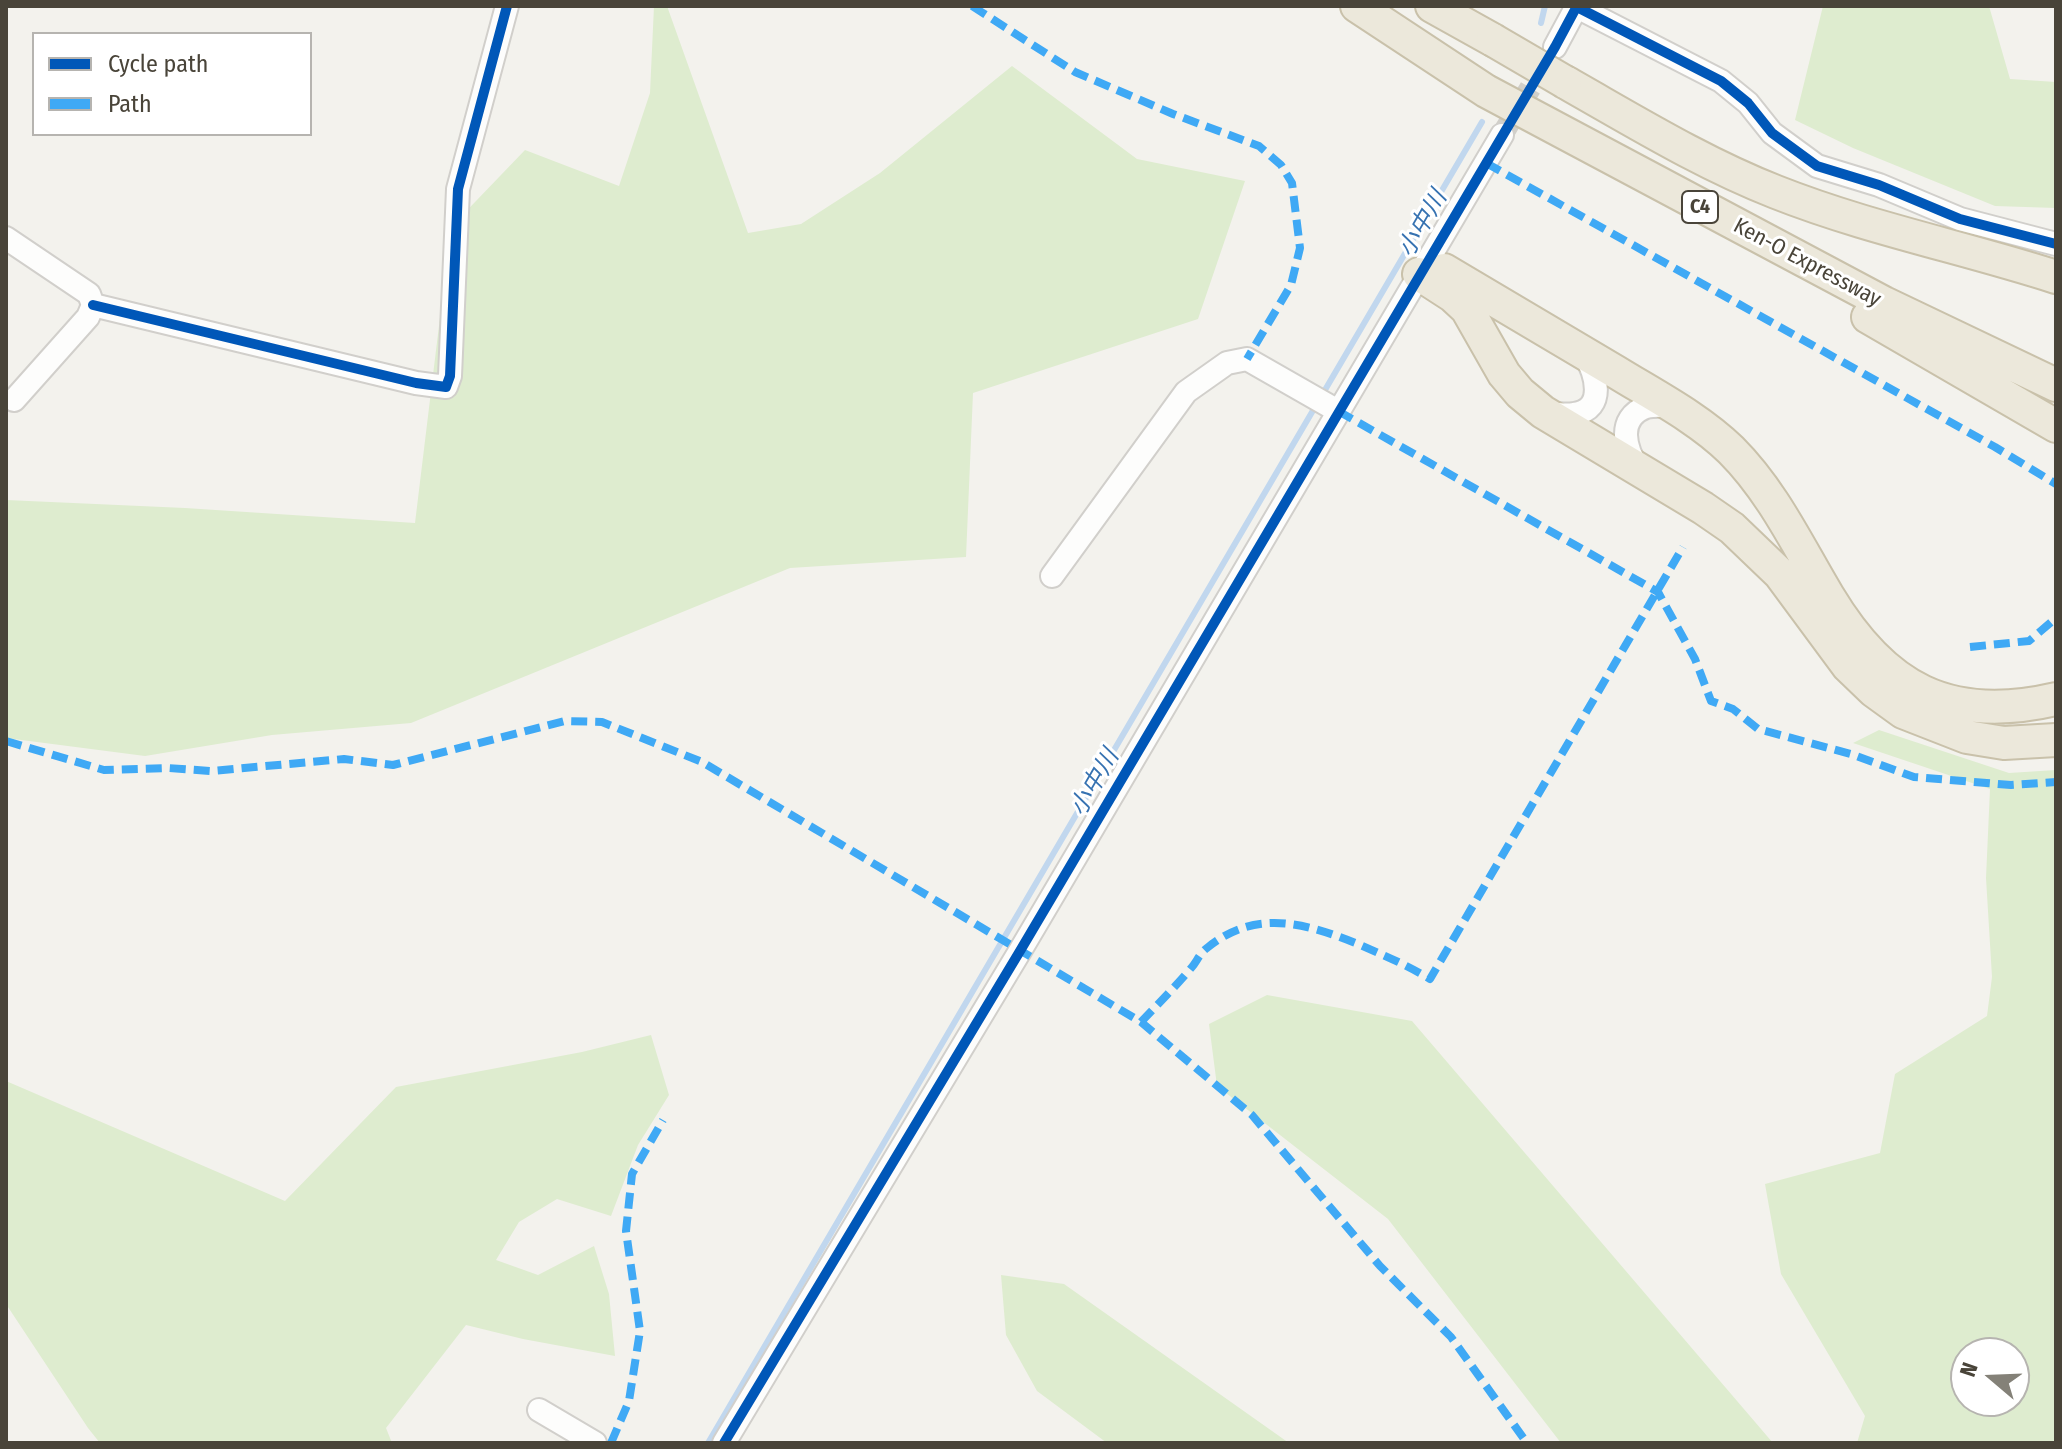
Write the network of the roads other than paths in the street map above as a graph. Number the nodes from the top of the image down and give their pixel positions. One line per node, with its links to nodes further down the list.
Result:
1 (507, 6): 13 (street)
2 (1357, 6): 7 (highway, Ken-O Expressway / C4)
3 (1389, 6): 15 (highway, Ken-O Expressway / C4)
4 (1432, 6): 12 (highway, bridge)
5 (1577, 6): 6 (street); 10 (street)
6 (1555, 47)
7 (1486, 91): 16 (highway, Ken-O Expressway / C4); 21 (highway)
8 (1502, 135): 11 (street)
9 (6, 238): 13 (street)
10 (2056, 244)
11 (1423, 267): 14 (highway); 19 (street); 20 (highway)
12 (2056, 277)
13 (93, 305): 17 (street)
14 (1584, 353): 18 (highway); 20 (street)
15 (2056, 369)
16 (2056, 385)
17 (14, 400)
18 (1672, 406): 22 (street); 26 (highway)
19 (1334, 409): 23 (street); 30 (street)
20 (1543, 412): 22 (highway)
21 (2056, 426)
22 (1640, 470): 27 (highway)
23 (1052, 576)
24 (2056, 687): 26 (highway)
25 (2056, 699): 26 (highway)
26 (2022, 705)
27 (2049, 739)
28 (539, 1410): 29 (street)
29 (583, 1440)
30 (724, 1443)

